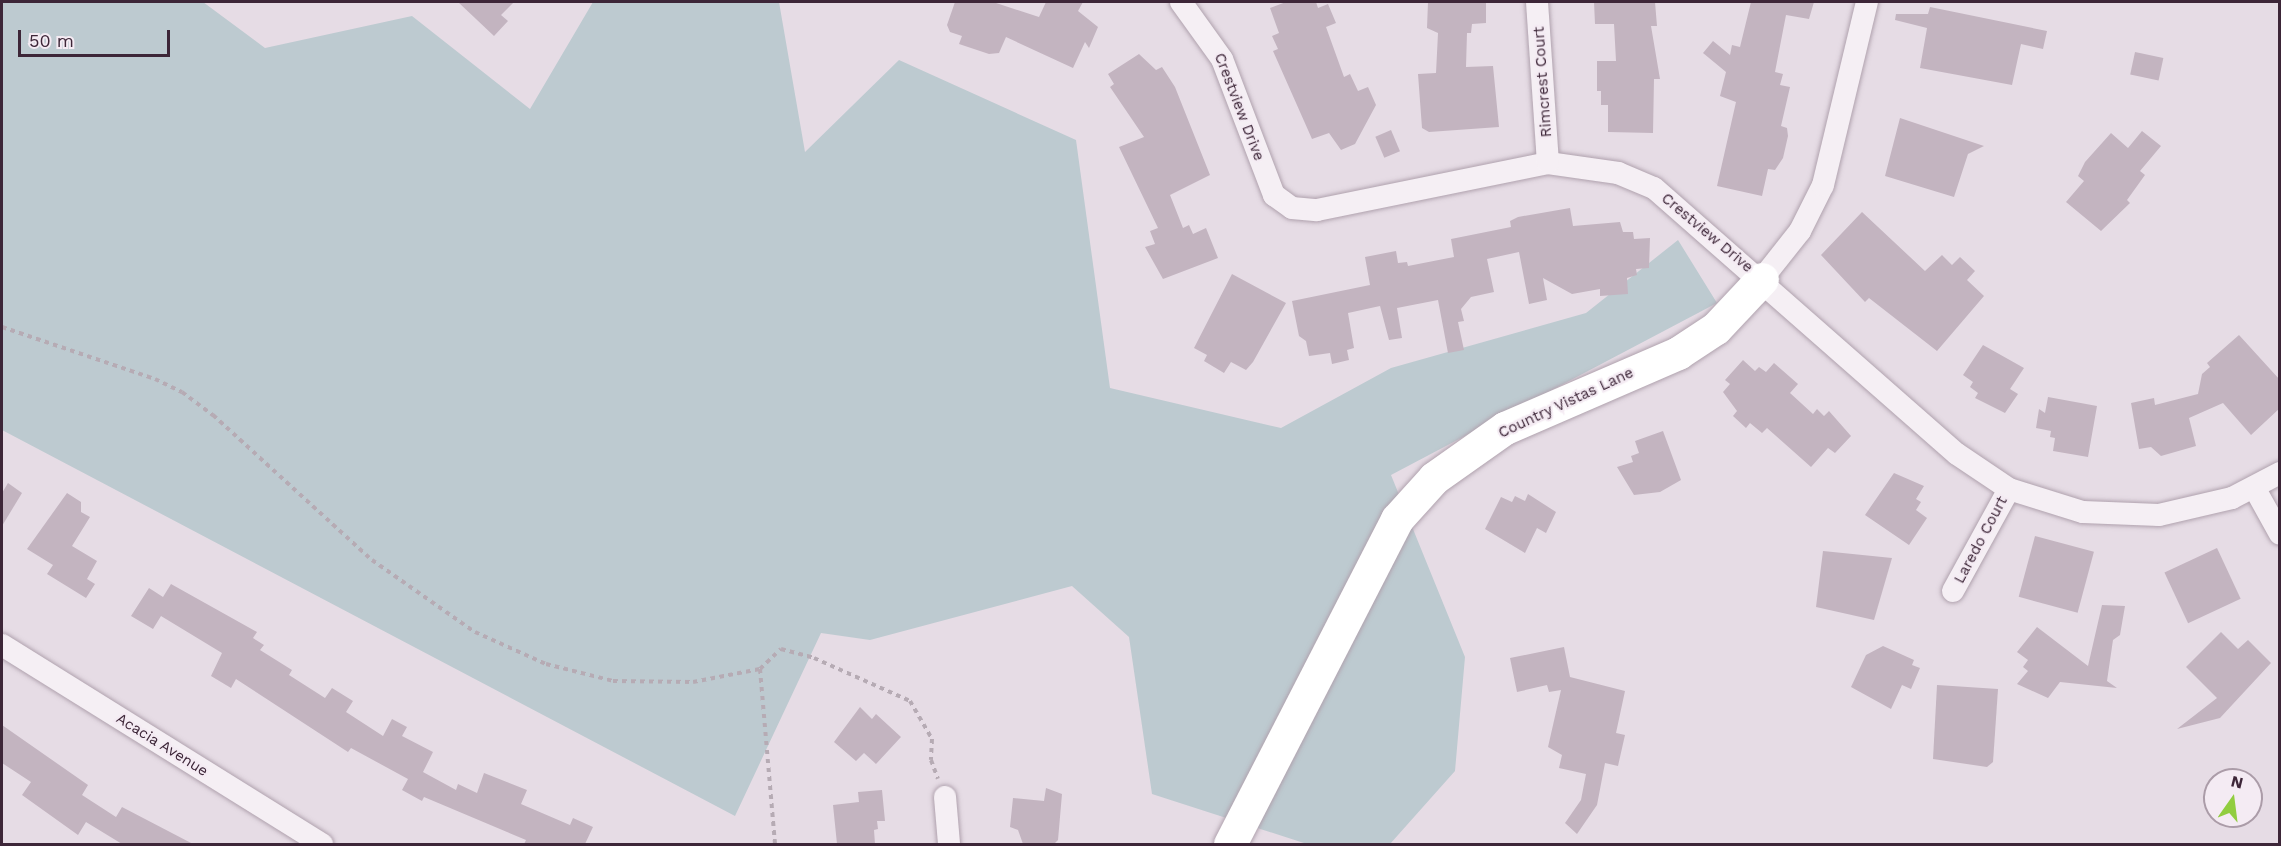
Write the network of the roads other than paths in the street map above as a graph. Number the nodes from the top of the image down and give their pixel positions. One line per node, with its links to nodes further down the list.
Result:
1 (1181, 2): 4 (street, Crestview Drive)
2 (1537, 2): 4 (street, Rimcrest Court)
3 (1867, 2): 5 (street, Country Vistas Lane)
4 (1548, 163): 5 (street, Crestview Drive)
5 (1762, 279): 7 (street, Crestview Drive); 15 (street, Country Vistas Lane)
6 (2280, 473): 8 (street, Crestview Drive)
7 (2009, 489): 8 (street, Crestview Drive); 10 (street, Laredo Court)
8 (2255, 489): 9 (street)
9 (2280, 534)
10 (1953, 591)
11 (2, 645): 13 (street, Acacia Avenue)
12 (945, 797): 14 (street)
13 (322, 844)
14 (949, 844)
15 (1230, 844)

